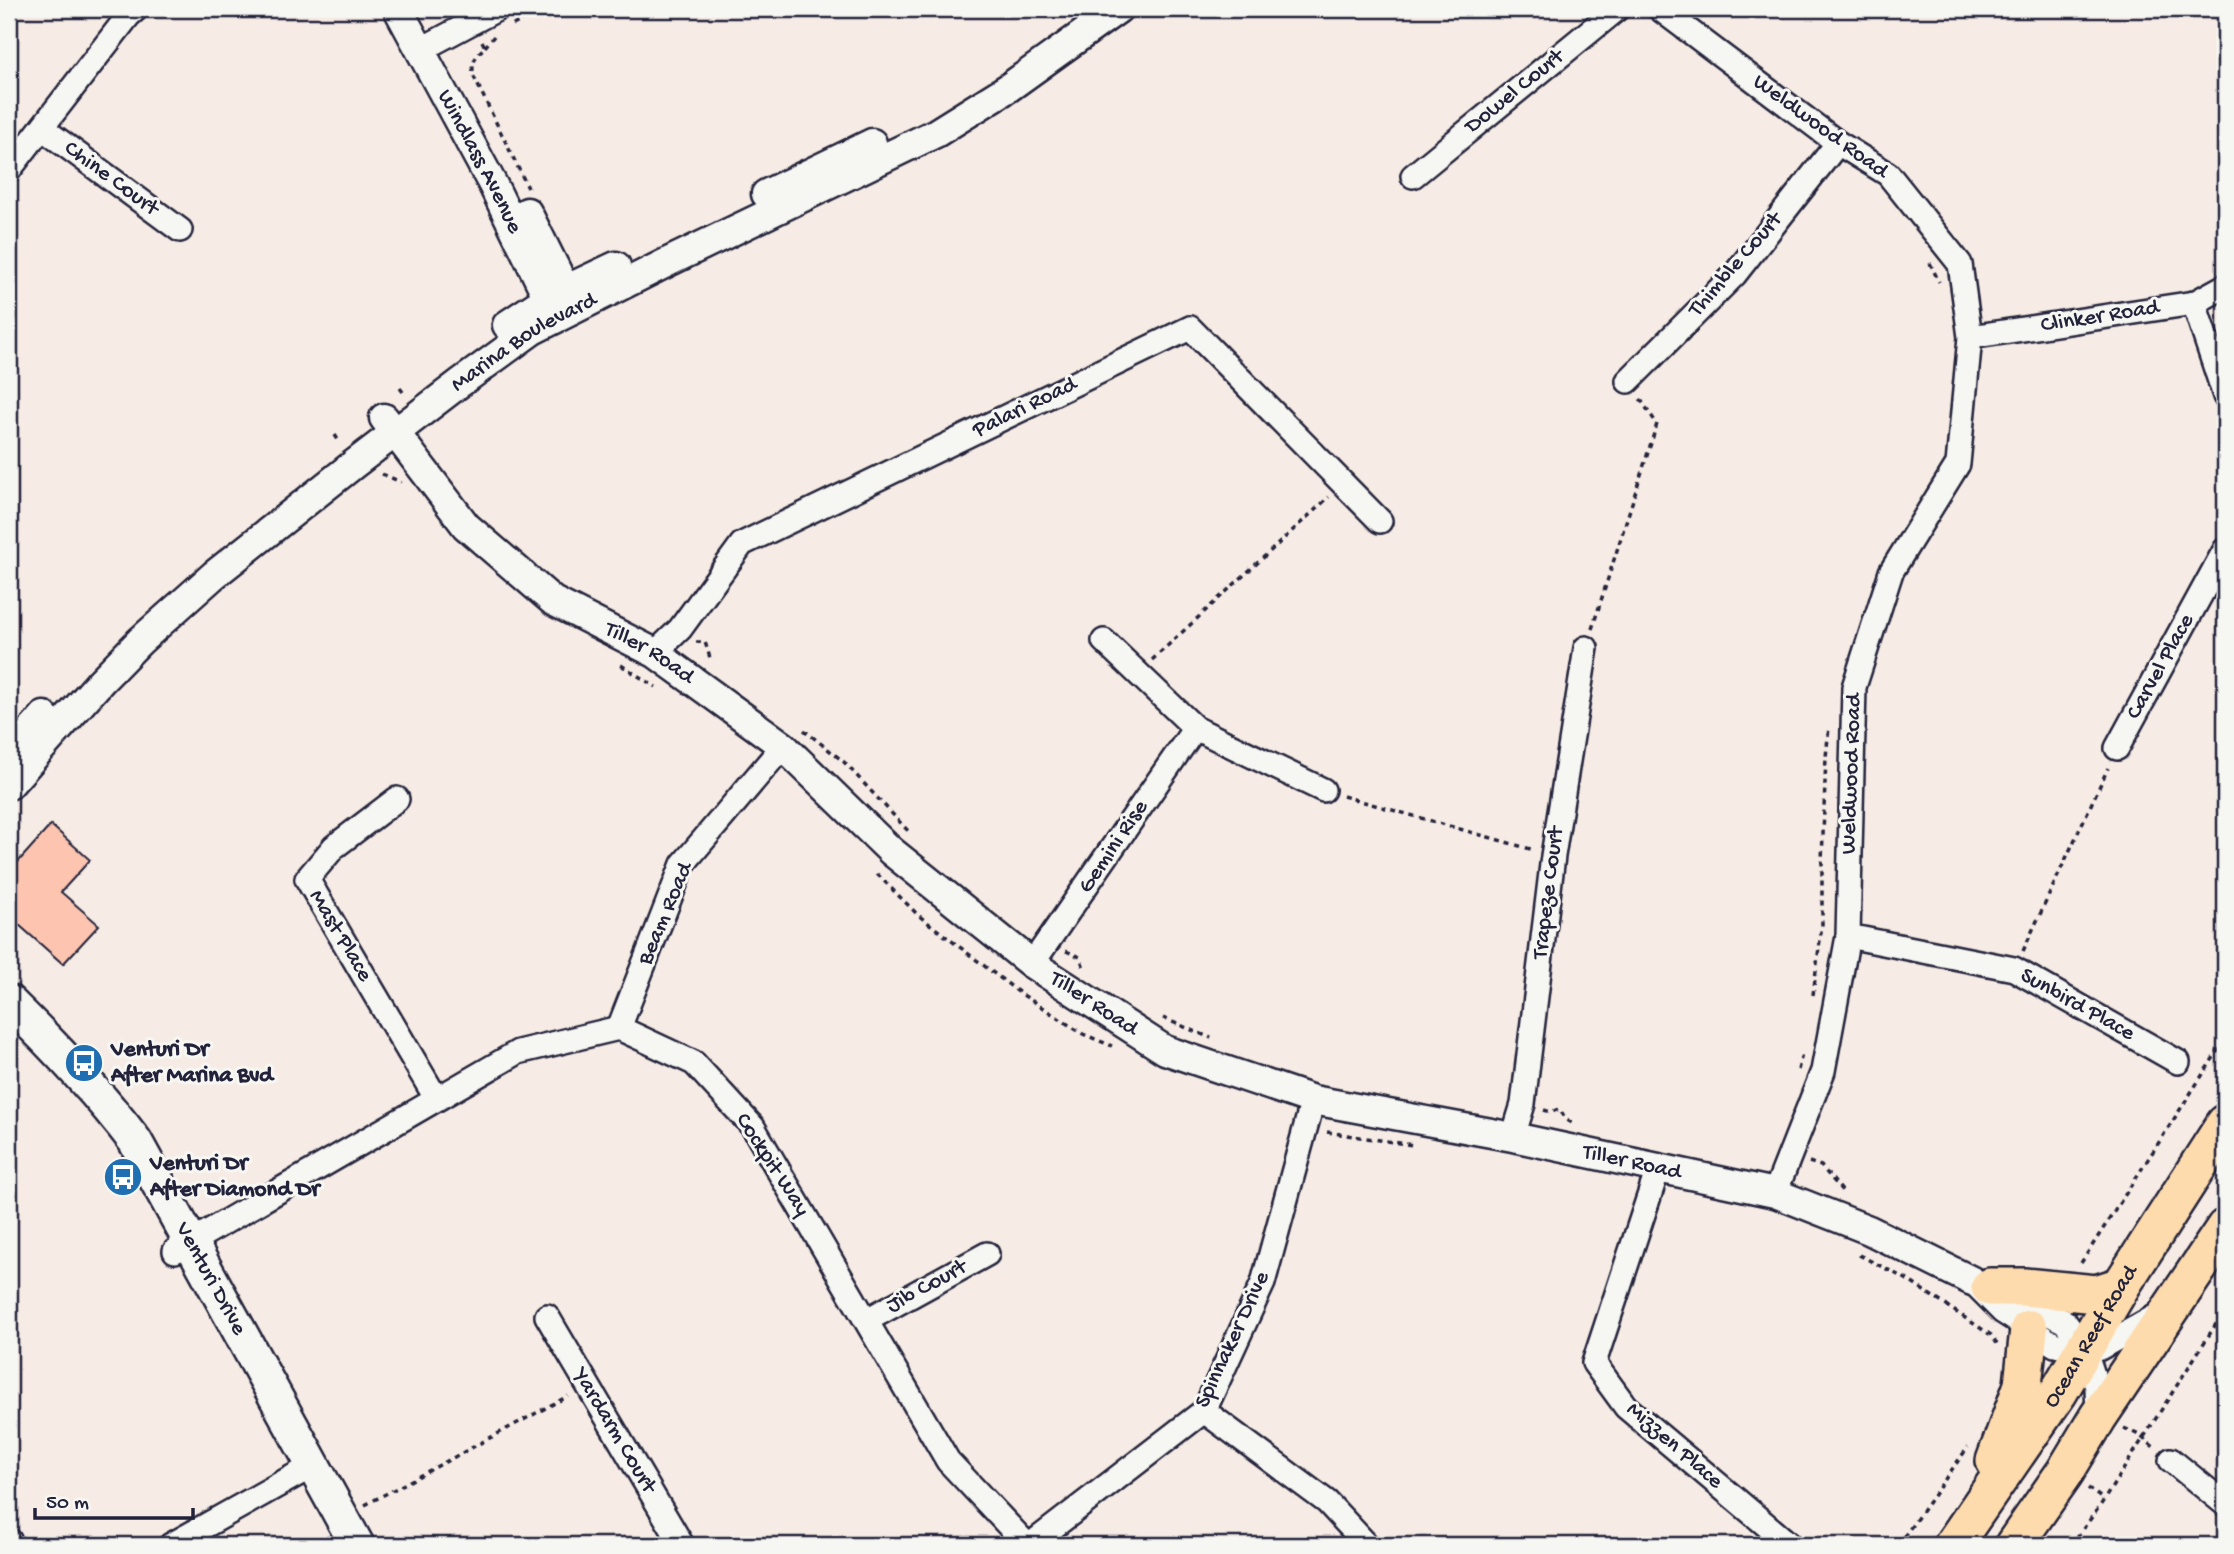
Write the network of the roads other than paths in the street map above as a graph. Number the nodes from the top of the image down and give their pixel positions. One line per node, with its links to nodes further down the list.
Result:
1 (398, 9): 9 (street, Windlass Avenue)
2 (419, 9): 9 (street, Windlass Avenue)
3 (497, 9): 9 (street)
4 (1085, 9): 16 (street, Marina Boulevard)
5 (1118, 9): 16 (street, Marina Boulevard)
6 (1617, 9): 13 (street, Dowel Court)
7 (1660, 9): 11 (street, Weldwood Road)
8 (129, 11): 10 (street)
9 (428, 46): 16 (street, Windlass Avenue)
10 (42, 128): 12 (street); 14 (street, Chine Court)
11 (1838, 143): 18 (street, Weldwood Road); 19 (street, Thimble Court)
12 (9, 170)
13 (1413, 176)
14 (180, 230)
15 (2225, 286): 17 (street, Clinker Road)
16 (561, 303): 21 (street, Marina Boulevard)
17 (2194, 303): 18 (street, Clinker Road); 20 (street)
18 (1970, 337): 34 (street, Weldwood Road)
19 (1628, 381)
20 (2225, 396)
21 (390, 425): 26 (street, Tiller Road); 30 (street, Marina Boulevard); 31 (street, Marina Boulevard)
22 (1380, 521): 26 (street, Palari Road)
23 (2225, 550): 29 (street, Carvel Place)
24 (1104, 641): 27 (street)
25 (1586, 648): 43 (street, Trapeze Court)
26 (655, 653): 28 (street, Tiller Road)
27 (1195, 729): 32 (street); 35 (street, Gemini Rise)
28 (783, 746): 35 (street, Tiller Road); 38 (street, Beam Road)
29 (2118, 748)
30 (9, 756)
31 (9, 785)
32 (1323, 790)
33 (397, 799): 40 (street, Mast Place)
34 (1848, 936): 39 (street, Sunbird Place); 45 (street, Weldwood Road)
35 (1032, 964): 41 (street, Tiller Road)
36 (9, 1002): 47 (main road, Venturi Drive)
37 (9, 1027): 47 (main road, Venturi Drive)
38 (619, 1028): 40 (street); 53 (street, Cockpit Way)
39 (2178, 1062)
40 (436, 1098): 47 (street)
41 (1310, 1113): 43 (street, Tiller Road); 56 (street, Spinnaker Drive)
42 (2225, 1124): 50 (main road, Ocean Reef Road)
43 (1513, 1137): 44 (street, Tiller Road)
44 (1658, 1169): 45 (street, Tiller Road); 70 (street, Mizzen Place)
45 (1775, 1193): 49 (street, Tiller Road)
46 (2225, 1228): 51 (main road)
47 (183, 1247): 59 (main road, Venturi Drive)
48 (987, 1254): 53 (street, Jib Court)
49 (1981, 1284): 50 (main road); 54 (street, Tiller Road); 55 (street, Tiller Road)
50 (2121, 1286): 55 (main road, Ocean Reef Road)
51 (2175, 1305): 55 (street, Tiller Road); 57 (main road)
52 (547, 1316): 67 (street, Yardarm Court)
53 (867, 1320): 68 (street, Cockpit Way)
54 (2016, 1341): 55 (street, Tiller Road); 61 (main road)
55 (2084, 1348): 57 (street, Tiller Road); 61 (main road, Ocean Reef Road)
56 (1204, 1411): 68 (street, Spinnaker Drive); 69 (street)
57 (2098, 1417): 72 (main road)
58 (2171, 1460): 60 (street)
59 (306, 1469): 64 (street); 65 (main road, Venturi Drive); 66 (main road, Venturi Drive)
60 (2225, 1504)
61 (1977, 1511): 71 (main road, Ocean Reef Road)
62 (9, 1540): 63 (street)
63 (12, 1545)
64 (171, 1545)
65 (338, 1545)
66 (357, 1545)
67 (682, 1545)
68 (1028, 1545)
69 (1367, 1545)
70 (1790, 1545)
71 (1953, 1545)
72 (2014, 1545)

